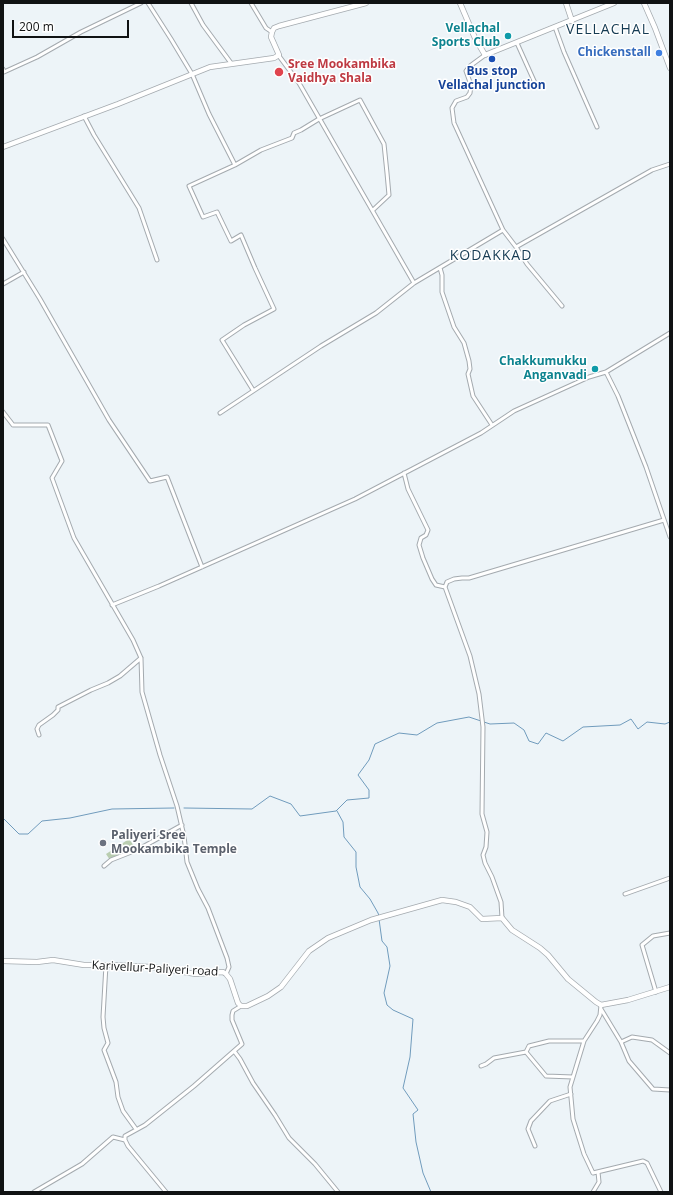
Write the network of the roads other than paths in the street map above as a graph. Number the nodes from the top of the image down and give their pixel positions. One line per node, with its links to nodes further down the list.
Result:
1 (141, 3): 18 (street)
2 (148, 3): 19 (street)
3 (191, 3): 16 (street)
4 (251, 3): 12 (street)
5 (366, 3): 12 (street)
6 (460, 3): 14 (street)
7 (566, 3): 10 (street)
8 (614, 3): 10 (street)
9 (644, 3): 17 (street)
10 (572, 21): 11 (street)
11 (555, 27): 13 (street); 23 (street)
12 (272, 32): 15 (street)
13 (517, 43): 14 (street); 20 (street)
14 (485, 55): 28 (street)
15 (279, 56): 16 (street); 22 (street)
16 (231, 63): 19 (street)
17 (670, 68)
18 (3, 69)
19 (192, 74): 21 (street); 26 (street)
20 (535, 83)
21 (84, 116): 24 (street); 31 (street)
22 (319, 119): 26 (street); 27 (street); 27 (street)
23 (597, 127)
24 (3, 147)
25 (670, 164): 30 (street)
26 (235, 165): 39 (street)
27 (373, 210): 35 (street)
28 (503, 230): 30 (street); 32 (street)
29 (3, 239): 33 (street)
30 (516, 247): 36 (street)
31 (157, 260)
32 (440, 268): 35 (street); 42 (street)
33 (24, 272): 34 (street); 46 (street)
34 (3, 284)
35 (414, 284): 39 (street)
36 (562, 306)
37 (670, 333): 38 (street)
38 (606, 372): 42 (street); 44 (street)
39 (253, 390): 41 (street)
40 (3, 412): 48 (street)
41 (220, 413)
42 (492, 425): 43 (street)
43 (404, 473): 46 (street); 47 (street)
44 (664, 520): 45 (street); 47 (street)
45 (670, 537)
46 (202, 567): 48 (street)
47 (445, 587): 55 (street)
48 (112, 605): 49 (street)
49 (141, 658): 50 (street); 51 (street)
50 (39, 735)
51 (182, 825): 52 (street); 59 (street)
52 (104, 866)
53 (670, 878): 54 (street)
54 (625, 894)
55 (502, 918): 62 (street); 63 (street)
56 (670, 933): 61 (street)
57 (3, 961): 58 (street, Karivellur-Paliyeri road)
58 (106, 965): 59 (street, Karivellur-Paliyeri road); 73 (street)
59 (226, 974): 62 (street, Karivellur-Paliyeri road)
60 (670, 987): 61 (street)
61 (656, 992): 63 (street)
62 (241, 1006): 66 (street)
63 (601, 1007): 64 (street); 65 (street)
64 (584, 1041): 67 (street); 70 (street)
65 (621, 1042): 68 (street); 71 (street)
66 (234, 1051): 73 (street); 79 (street)
67 (526, 1052): 69 (street); 70 (street)
68 (670, 1053)
69 (481, 1066)
70 (574, 1077): 72 (street)
71 (670, 1090)
72 (571, 1094): 75 (street); 76 (street)
73 (136, 1129): 74 (street)
74 (124, 1140): 77 (street); 78 (street)
75 (535, 1146)
76 (598, 1172): 80 (street); 81 (street)
77 (34, 1192)
78 (166, 1192)
79 (338, 1192)
80 (593, 1192)
81 (661, 1192)

